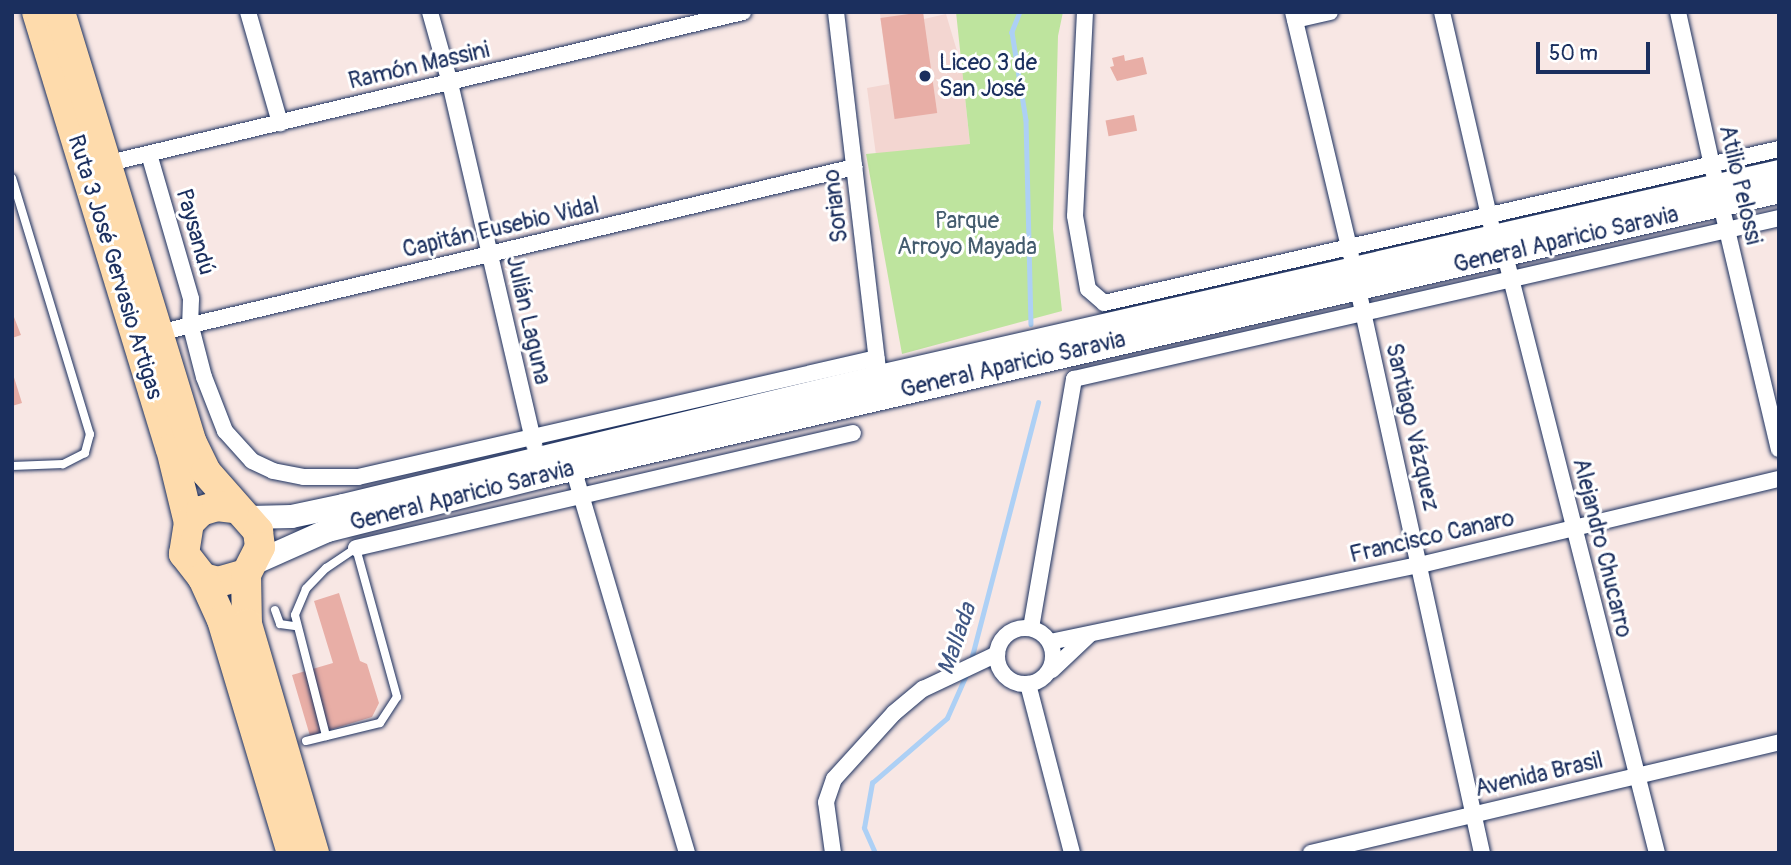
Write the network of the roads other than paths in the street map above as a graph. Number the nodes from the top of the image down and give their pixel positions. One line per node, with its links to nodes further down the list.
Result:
1 (37, 12): 41 (highway, Ruta 3 José Gervasio Artigas)
2 (60, 12): 17 (highway)
3 (248, 12): 14 (street)
4 (429, 12): 13 (street, Julián Laguna)
5 (743, 12): 12 (street, Ramón Massini)
6 (836, 12): 18 (street, Soriano)
7 (1085, 12): 27 (street, General Aparicio Saravia)
8 (1330, 12): 11 (street)
9 (1442, 12): 25 (street, Alejandro Chucarro)
10 (1678, 12): 21 (street, Atilio Pelossi)
11 (1294, 16): 27 (street, Santiago Vázquez)
12 (684, 19): 13 (street, Ramón Massini)
13 (450, 83): 14 (street, Ramón Massini); 26 (street, Julián Laguna)
14 (280, 123): 16 (street, Ramón Massini)
15 (1779, 149): 21 (street, General Aparicio Saravia)
16 (149, 154): 17 (street, Ramón Massini); 30 (street, Paysandú)
17 (105, 164): 31 (highway)
18 (854, 167): 26 (street, Capitán Eusebio Vidal); 32 (street, Soriano)
19 (1779, 171): 21 (main road, General Aparicio Saravia)
20 (12, 178): 36 (lane)
21 (1716, 185): 22 (main road, General Aparicio Saravia); 24 (street, Atilio Pelossi); 25 (main road, General Aparicio Saravia); 25 (street, General Aparicio Saravia)
22 (1779, 191)
23 (1779, 218): 24 (street, General Aparicio Saravia)
24 (1726, 230): 28 (street, General Aparicio Saravia); 34 (street, Atilio Pelossi)
25 (1495, 235): 27 (main road, General Aparicio Saravia); 27 (street, General Aparicio Saravia); 28 (street, Alejandro Chucarro)
26 (489, 255): 30 (street, Capitán Eusebio Vidal); 35 (street, Julián Laguna)
27 (1354, 268): 29 (street, Santiago Vázquez); 32 (main road, General Aparicio Saravia)
28 (1511, 279): 29 (street, General Aparicio Saravia); 42 (street, Alejandro Chucarro)
29 (1363, 313): 44 (street, Santiago Vázquez); 49 (street, General Aparicio Saravia)
30 (190, 323): 31 (street, Capitán Eusebio Vidal); 35 (street, General Aparicio Saravia)
31 (158, 333): 40 (highway)
32 (879, 376): 35 (main road, General Aparicio Saravia); 37 (main road, General Aparicio Saravia)
33 (852, 433): 39 (street, General Aparicio Saravia)
34 (1779, 449)
35 (537, 456): 37 (main road, General Aparicio Saravia); 40 (main road, General Aparicio Saravia); 45 (main road, General Aparicio Saravia)
36 (12, 466)
37 (573, 468): 39 (street)
38 (1779, 479): 42 (street, Francisco Canaro)
39 (580, 495): 43 (street, General Aparicio Saravia); 63 (street)
40 (242, 512): 41 (highway); 45 (highway)
41 (189, 523): 46 (highway)
42 (1573, 528): 44 (street, Francisco Canaro); 59 (street, Alejandro Chucarro)
43 (356, 548): 48 (lane); 56 (lane)
44 (1420, 565): 50 (street, Francisco Canaro); 60 (street, Santiago Vázquez)
45 (251, 568): 46 (highway); 62 (highway)
46 (203, 578): 61 (highway)
47 (275, 610): 48 (lane)
48 (295, 626): 56 (lane)
49 (1031, 628): 51 (street); 52 (street)
50 (1094, 631): 51 (street, Francisco Canaro); 53 (street)
51 (1050, 642): 53 (street)
52 (993, 661): 54 (street); 64 (street)
53 (1049, 673): 54 (street); 55 (street)
54 (1028, 684): 55 (street)
55 (1035, 717): 65 (street)
56 (326, 736): 57 (lane)
57 (306, 741)
58 (1779, 742): 59 (street, Avenida Brasil)
59 (1636, 776): 60 (street, Avenida Brasil); 68 (street, Alejandro Chucarro)
60 (1474, 814): 66 (street, Avenida Brasil); 67 (street, Santiago Vázquez)
61 (292, 853)
62 (314, 853)
63 (687, 853)
64 (833, 853)
65 (1073, 853)
66 (1311, 853)
67 (1482, 853)
68 (1657, 853)

